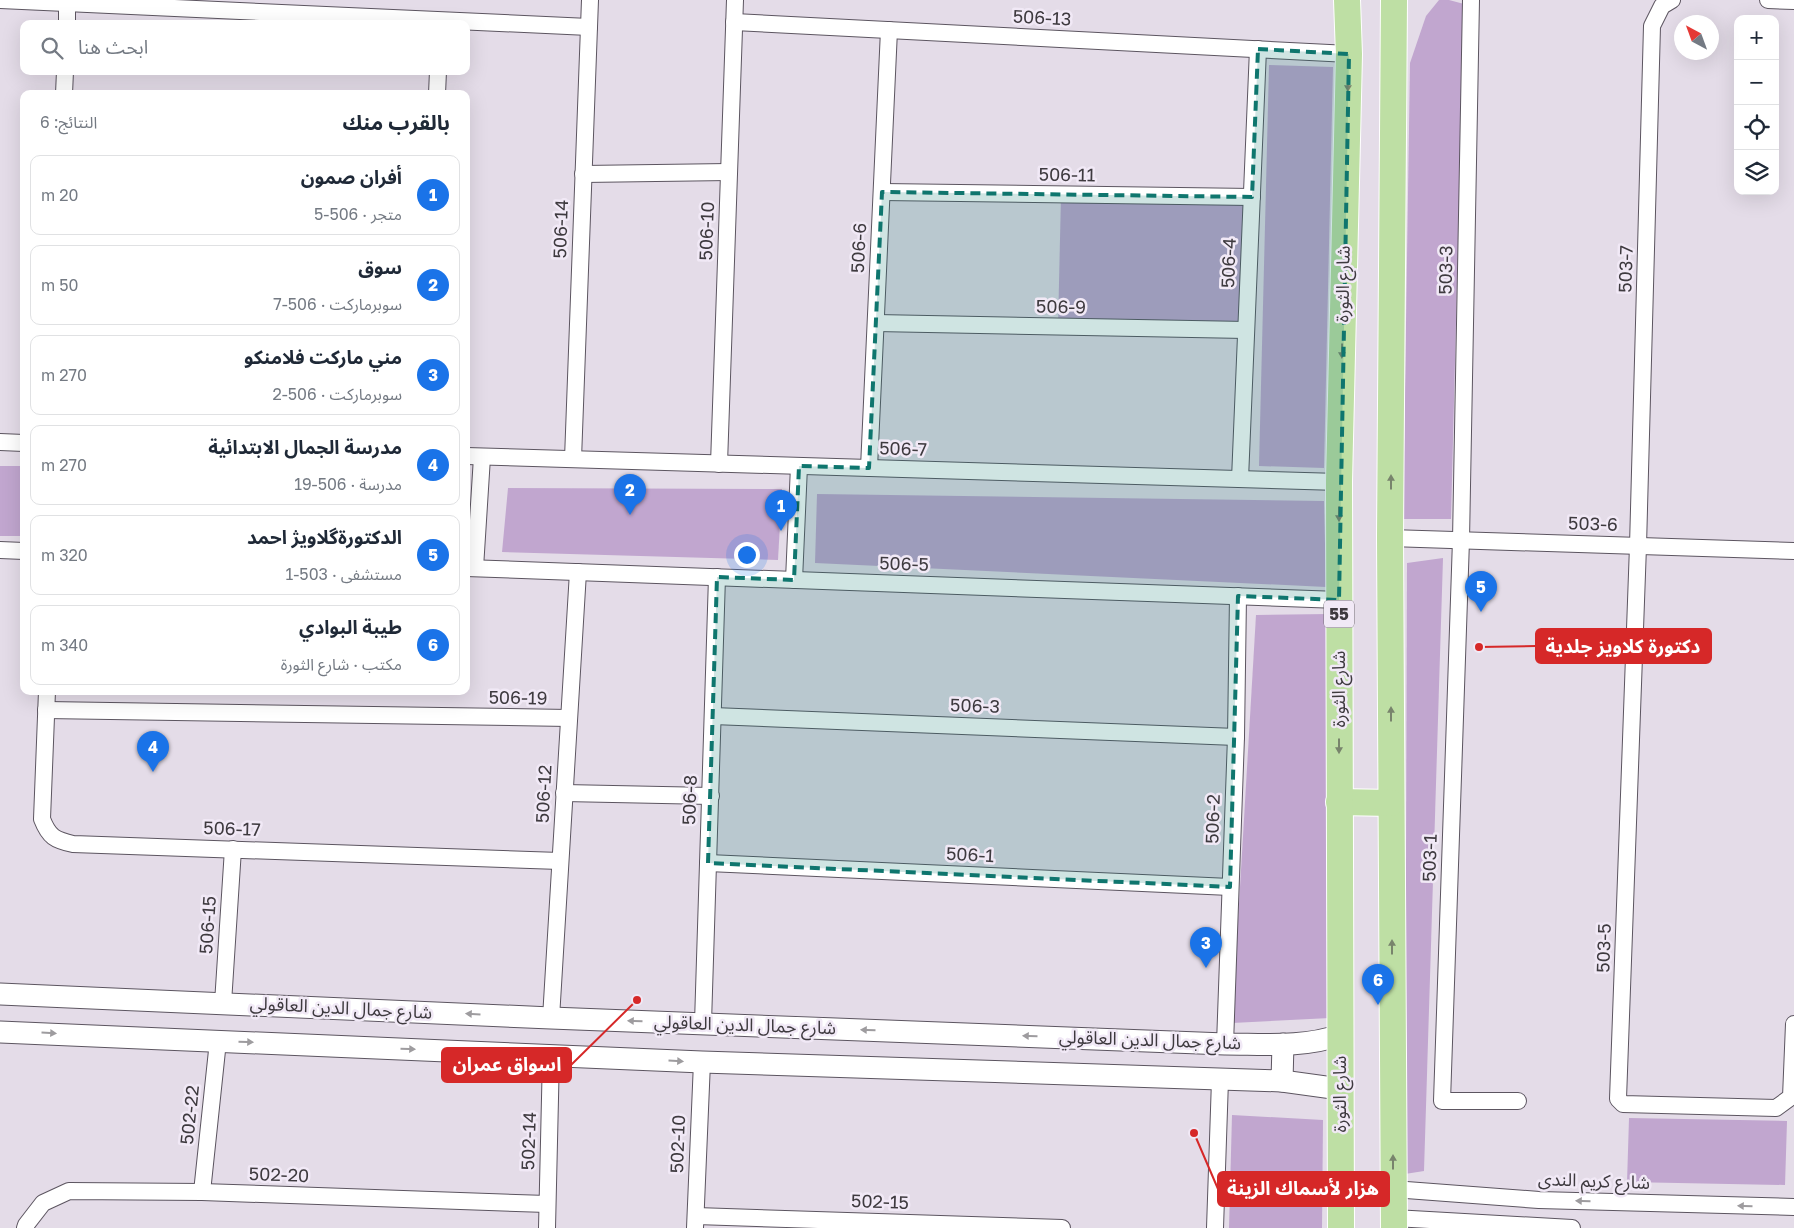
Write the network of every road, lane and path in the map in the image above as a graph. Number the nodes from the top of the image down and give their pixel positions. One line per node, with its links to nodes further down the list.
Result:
1 (0, 0): 9 (street)
2 (590, 0): 15 (street, 506-14)
3 (734, 0): 13 (street, 506-10)
4 (1394, 0): 38 (main road, one-way to 4)
5 (1470, 0): 39 (street, 503-3)
6 (1672, 0): 40 (street, 503-7)
7 (1768, 0): 8 (street)
8 (1794, 2)
9 (67, 4): 11 (street); 12 (street)
10 (1345, 4): 18 (main road, شارع الثورة / 55)
11 (67, 20)
12 (399, 20)
13 (734, 22): 16 (street, 506-13); 23 (street, 506-10)
14 (470, 23): 15 (street)
15 (588, 27): 24 (street, 506-14)
16 (889, 30): 17 (street, 506-13); 25 (street, 506-6)
17 (1258, 49): 18 (street, 506-13); 26 (street, 506-4)
18 (1349, 54): 37 (main road, شارع الثورة / 55, one-way to 37)
19 (65, 75): 21 (street)
20 (438, 75): 22 (street)
21 (64, 90)
22 (437, 90)
23 (729, 172): 24 (street); 33 (street, 506-10)
24 (583, 174): 32 (street, 506-14)
25 (882, 192): 26 (street, 506-11); 27 (street, 506-6)
26 (1252, 197): 28 (street, 506-4)
27 (876, 323): 28 (street, 506-9); 35 (street, 506-6)
28 (1246, 330): 36 (street, 506-4)
29 (0, 442): 30 (street)
30 (20, 443)
31 (474, 456): 32 (street, 506-7); 44 (street)
32 (573, 459): 33 (street, 506-7)
33 (719, 464): 34 (street, 506-7)
34 (799, 466): 35 (street, 506-7); 47 (street)
35 (869, 468): 36 (street, 506-7)
36 (1240, 479): 37 (street, 506-7)
37 (1339, 482): 49 (main road, شارع الثورة / 55, one-way to 49)
38 (1390, 538): 39 (street, 503-6); 58 (main road, one-way to 38)
39 (1461, 540): 40 (street, 503-6); 78 (street, 503-1)
40 (1638, 546): 43 (street, 503-6); 67 (street, 503-5)
41 (0, 550): 42 (street)
42 (20, 551)
43 (1794, 551)
44 (471, 568): 45 (street, 506-5)
45 (578, 572): 46 (street, 506-5); 53 (street, 506-12)
46 (718, 577): 47 (street, 506-5); 52 (street, 506-8)
47 (794, 580): 48 (street, 506-5)
48 (1238, 596): 49 (street, 506-5); 54 (street, 506-2)
49 (1340, 600): 57 (main road, شارع الثورة / 55, one-way to 57)
50 (47, 695): 51 (street, 506-17)
51 (46, 710): 53 (street, 506-19); 59 (street, 506-17)
52 (713, 716): 54 (street, 506-3); 56 (street, 506-8)
53 (569, 718): 55 (street, 506-12)
54 (1236, 737): 62 (street, 506-2)
55 (564, 793): 56 (street); 60 (street, 506-12)
56 (711, 796): 61 (street, 506-8)
57 (1339, 802): 58 (main road); 69 (main road, شارع الثورة / 55)
58 (1391, 803): 79 (main road, one-way to 58)
59 (233, 849): 60 (street, 506-17); 64 (street, 506-15)
60 (560, 861): 65 (street, 506-12)
61 (708, 863): 62 (street, 506-1); 66 (street, 506-8)
62 (1230, 887): 71 (street, 506-2)
63 (0, 994): 64 (street, شارع جمال الدين العاقولي)
64 (223, 1003): 65 (street, شارع جمال الدين العاقولي, one-way to 64)
65 (551, 1018): 66 (street, شارع جمال الدين العاقولي, one-way to 65)
66 (703, 1023): 71 (street, شارع جمال الدين العاقولي, one-way to 66)
67 (1794, 1024)
68 (0, 1032): 70 (street, شارع جمال الدين العاقولي, one-way to 70)
69 (1340, 1035): 72 (street, شارع جمال الدين العاقولي); 77 (main road, شارع الثورة / 55)
70 (218, 1041): 73 (street, شارع جمال الدين العاقولي, one-way to 73); 80 (street, 502-22)
71 (1225, 1044): 72 (street, شارع جمال الدين العاقولي)
72 (1283, 1044): 76 (street)
73 (551, 1055): 74 (street, شارع جمال الدين العاقولي, one-way to 74); 81 (street, 502-14)
74 (702, 1062): 75 (street, شارع جمال الدين العاقولي); 83 (street, 502-10)
75 (1220, 1080): 76 (street, شارع جمال الدين العاقولي); 88 (street)
76 (1282, 1081): 77 (street, شارع جمال الدين العاقولي)
77 (1340, 1089): 89 (main road, شارع الثورة / 55)
78 (1518, 1101)
79 (1393, 1189): 82 (street, شارع كريم الندى, one-way to 79); 84 (main road)
80 (202, 1192): 81 (street, 502-20); 85 (street, 502-20)
81 (547, 1204): 86 (street, 502-14)
82 (1794, 1207)
83 (696, 1222): 87 (street, 502-15)
84 (1394, 1223): 90 (street)
85 (25, 1228)
86 (547, 1228)
87 (1062, 1228)
88 (1215, 1228)
89 (1341, 1228)
90 (1572, 1228)

